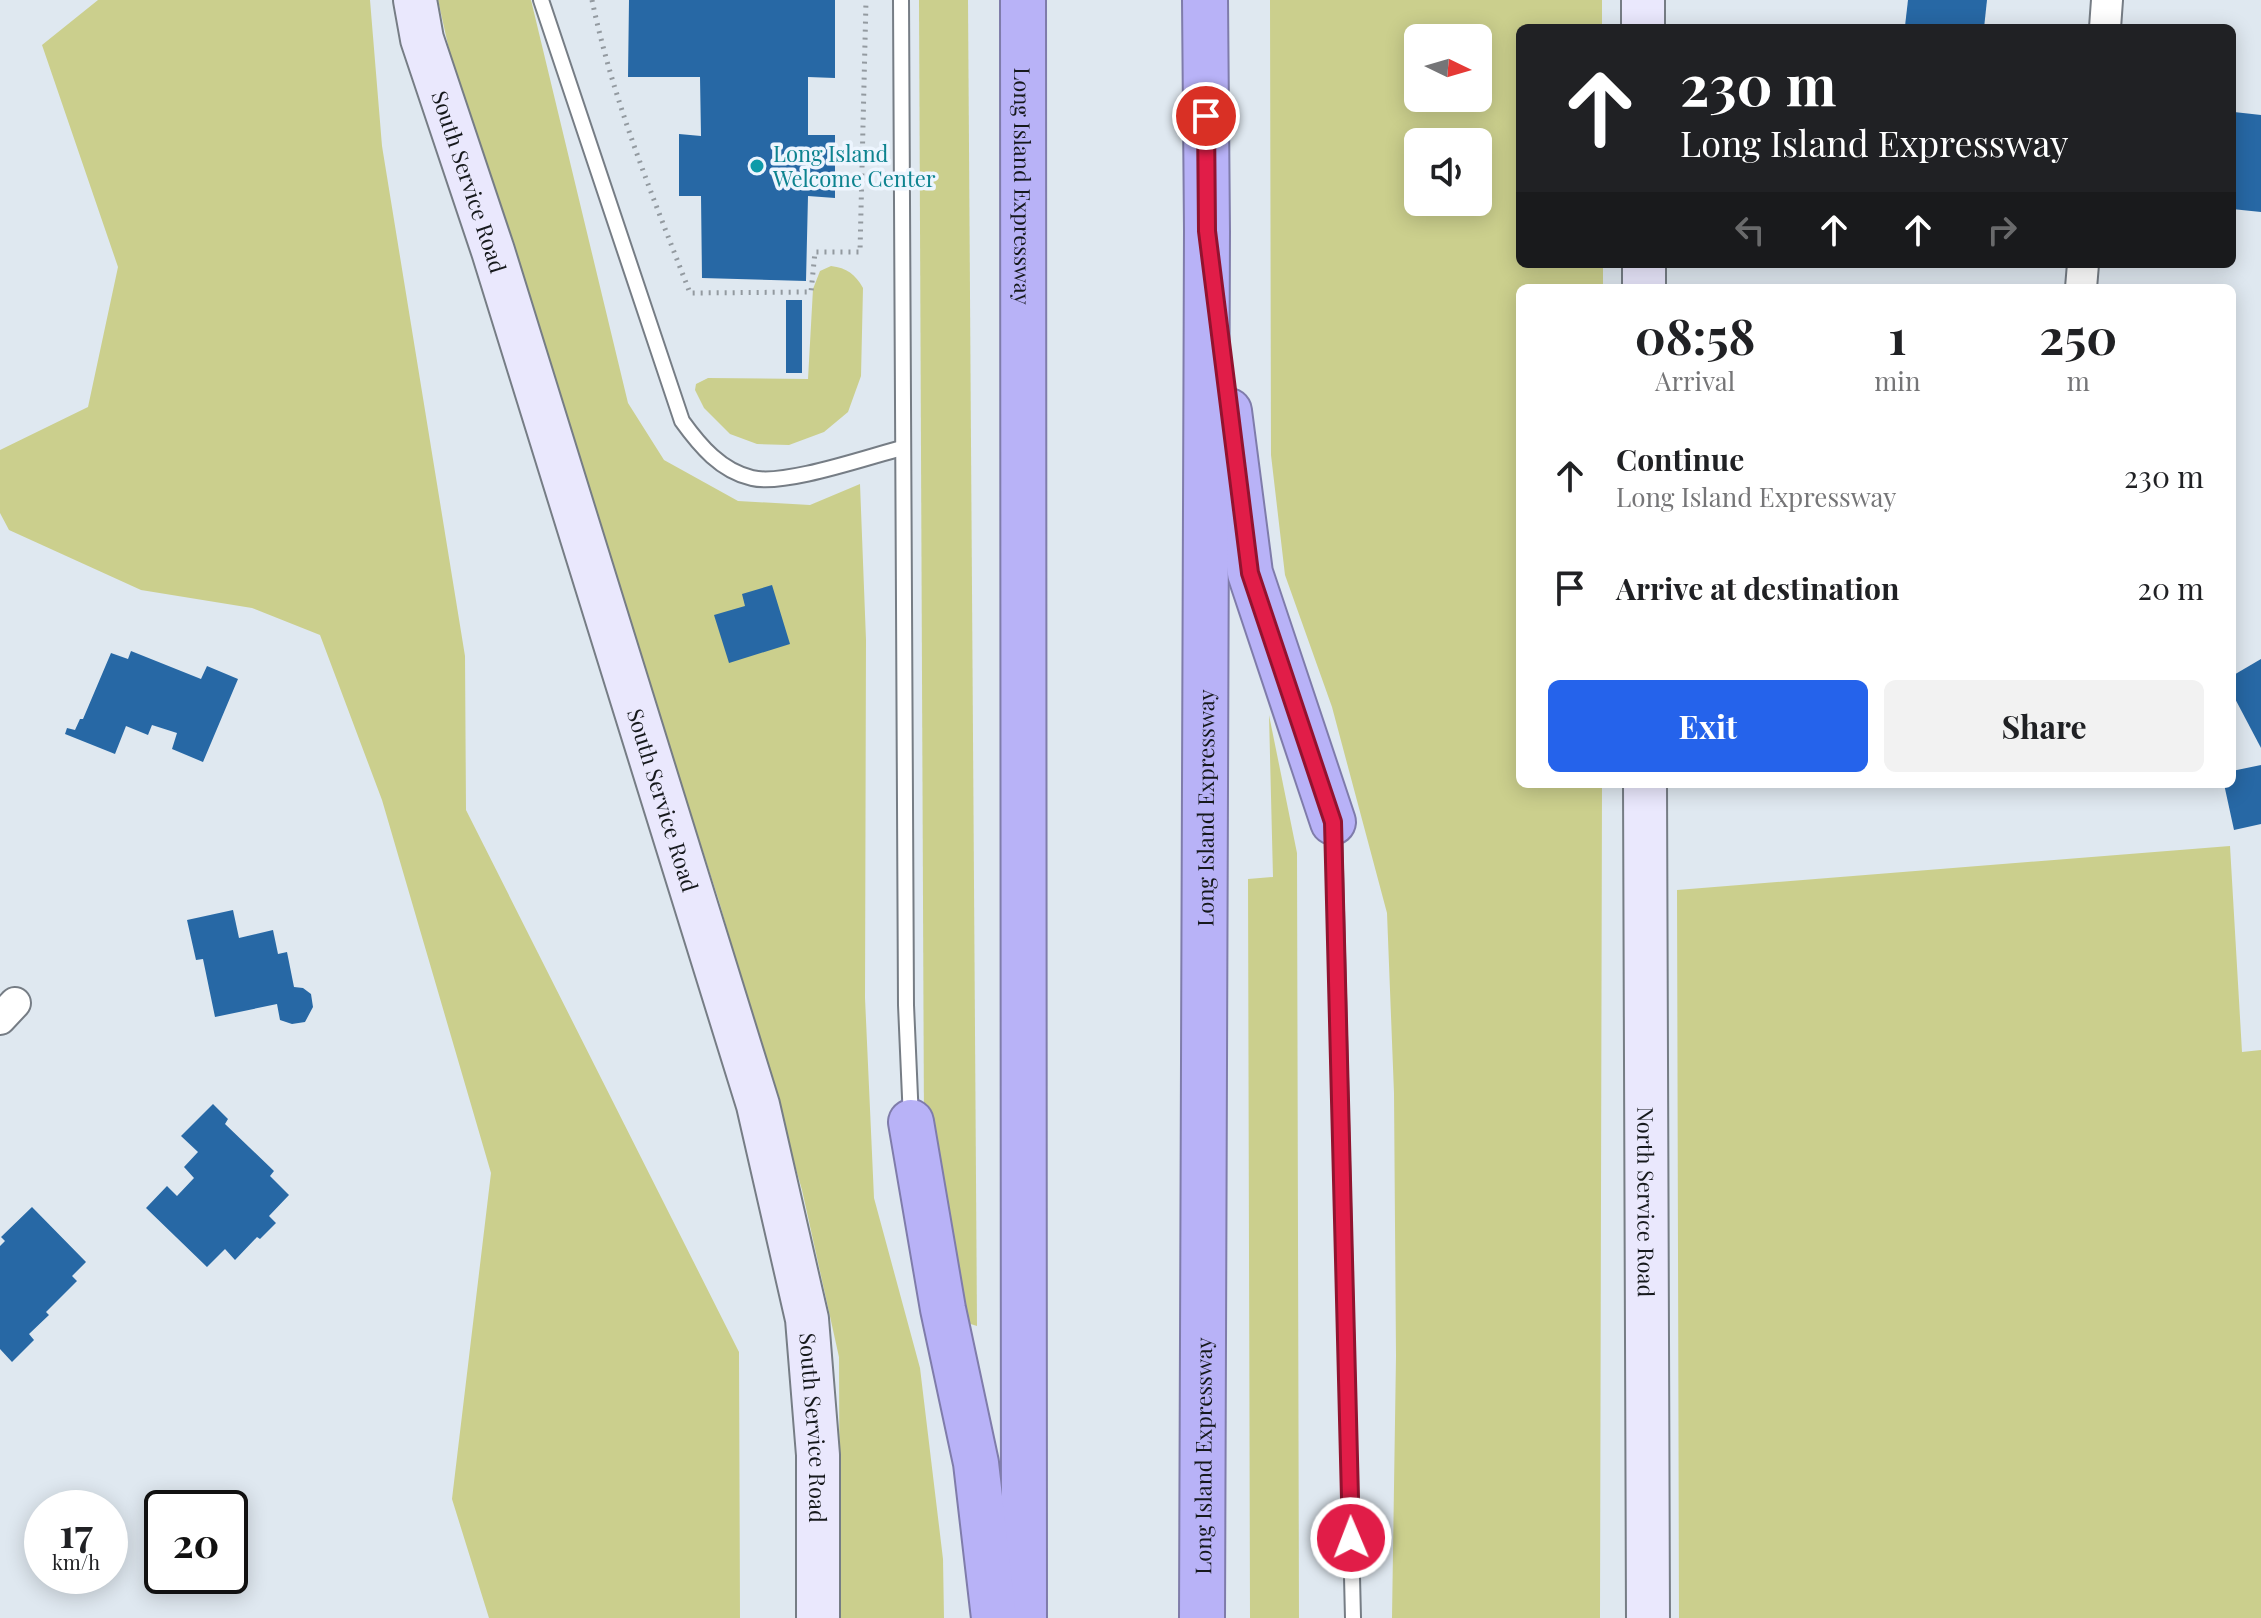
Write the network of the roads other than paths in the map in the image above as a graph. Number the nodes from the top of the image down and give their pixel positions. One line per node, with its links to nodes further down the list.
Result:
1 (415, 0): 15 (main road, South Service Road)
2 (541, 0): 11 (lane)
3 (901, 0): 11 (lane)
4 (1023, 0): 17 (highway, Long Island Expressway)
5 (1205, 0): 10 (highway, Long Island Expressway)
6 (1643, 0): 8 (main road)
7 (2107, 0): 9 (street)
8 (1643, 24)
9 (2105, 24)
10 (1207, 231): 13 (highway); 18 (highway, Long Island Expressway)
11 (902, 448): 14 (lane)
12 (1645, 788): 20 (main road, North Service Road)
13 (1333, 822): 19 (lane)
14 (911, 1122): 16 (highway)
15 (818, 1618)
16 (994, 1618)
17 (1024, 1618)
18 (1202, 1618)
19 (1353, 1618)
20 (1648, 1618)

